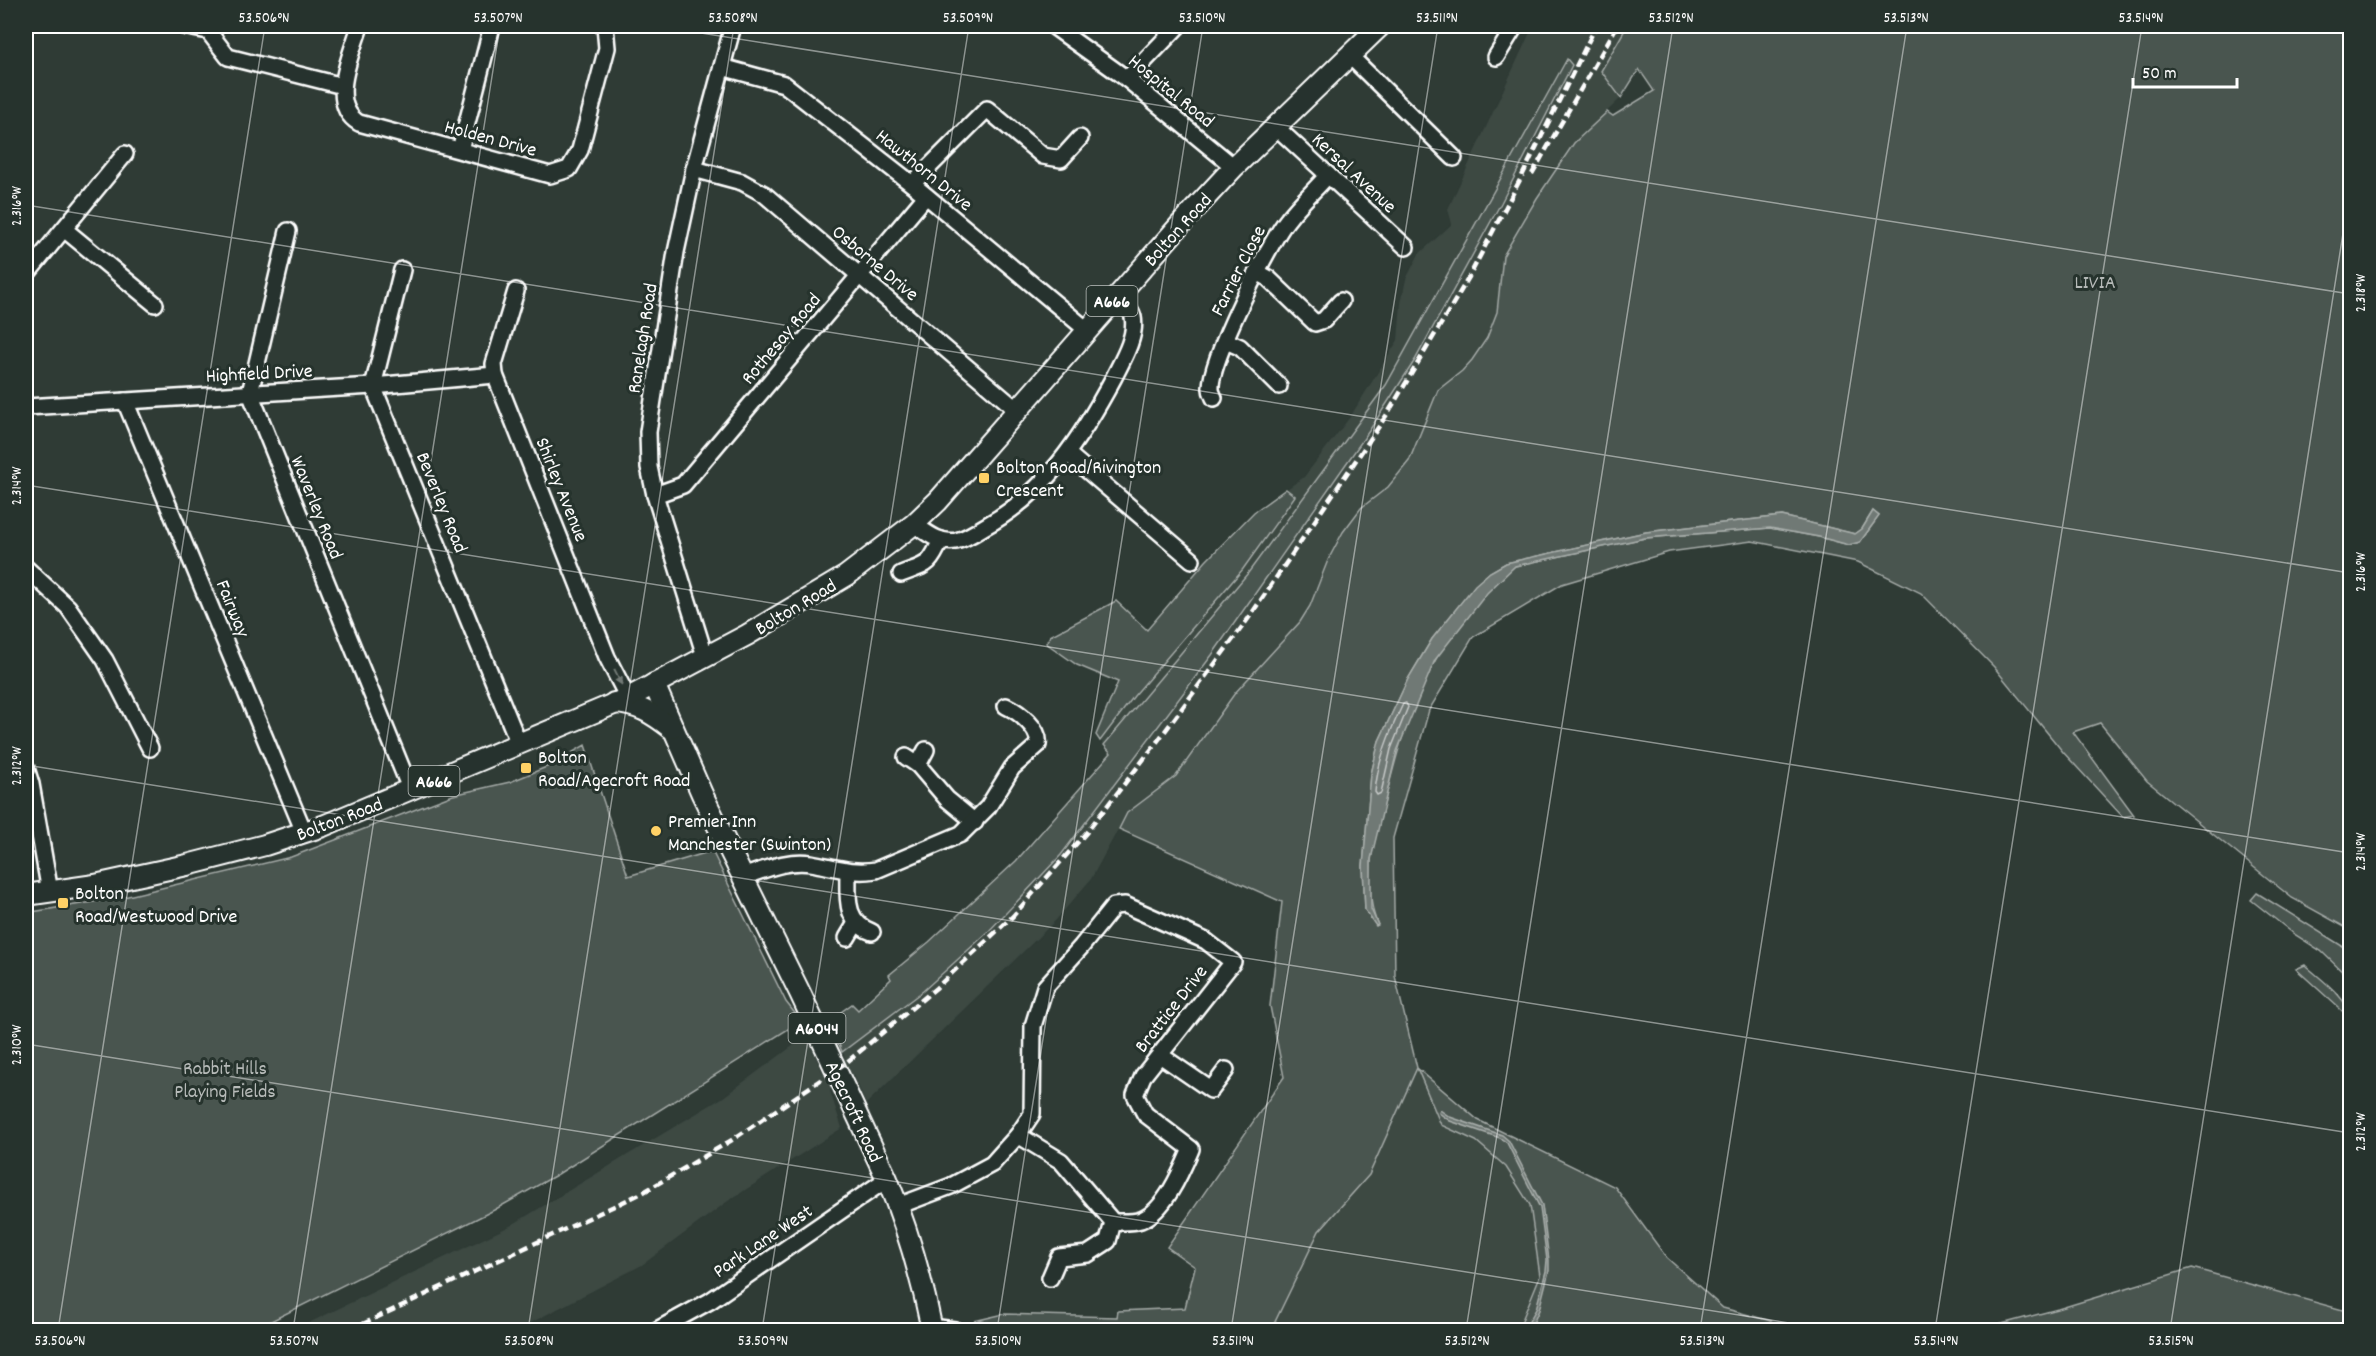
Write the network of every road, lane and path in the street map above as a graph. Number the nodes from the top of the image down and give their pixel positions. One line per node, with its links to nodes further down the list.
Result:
1 (183, 26): 14 (street)
2 (360, 26): 14 (street, Holden Drive)
3 (492, 26): 17 (street)
4 (605, 26): 17 (street, Holden Drive)
5 (733, 26): 12 (street, Ranelagh Road)
6 (1053, 26): 13 (street, Hospital Road)
7 (1178, 26): 13 (street)
8 (1380, 26): 10 (main road, Bolton Road / A666)
9 (1515, 26): 11 (street)
10 (1350, 56): 15 (main road, Bolton Road / A666); 19 (street)
11 (1496, 57)
12 (722, 67): 21 (street, Ranelagh Road); 23 (street, Hawthorn Drive)
13 (1127, 79): 20 (street, Hospital Road)
14 (343, 86): 17 (street, Holden Drive)
15 (1276, 127): 20 (main road, Bolton Road / A666); 22 (street, Kersal Avenue)
16 (1080, 138): 23 (street)
17 (460, 150)
18 (125, 154): 25 (street)
19 (1454, 158)
20 (1234, 167): 33 (main road, Bolton Road / A666)
21 (694, 169): 31 (street, Osborne Drive); 47 (street, Ranelagh Road)
22 (1328, 175): 27 (street, Kersal Avenue); 29 (street, Farrier Close)
23 (912, 184): 24 (street, Hawthorn Drive)
24 (926, 196): 31 (street, Rothesay Road); 36 (street, Hawthorn Drive)
25 (63, 229): 30 (street); 35 (street)
26 (288, 231): 41 (street)
27 (1406, 247)
28 (402, 270): 39 (street)
29 (1257, 272): 34 (street); 37 (street, Farrier Close)
30 (26, 275)
31 (860, 276): 45 (street, Osborne Drive); 47 (street, Rothesay Road)
32 (516, 291): 38 (street)
33 (1116, 297): 36 (main road, Bolton Road / A666); 46 (street)
34 (1341, 301)
35 (155, 304)
36 (1087, 330): 45 (main road, Bolton Road / A666)
37 (1226, 341): 40 (street); 42 (street, Farrier Close)
38 (495, 375): 39 (street, Highfield Drive); 55 (street, Shirley Avenue, one-way to 55)
39 (373, 386): 41 (street, Highfield Drive); 58 (street, Beverley Road)
40 (1279, 386)
41 (250, 393): 43 (street, Highfield Drive); 62 (street, Waverley Road)
42 (1214, 398)
43 (125, 401): 44 (street, Highfield Drive); 64 (street, Fairway)
44 (26, 406)
45 (1017, 410): 48 (main road, Bolton Road / A666)
46 (1068, 454): 49 (street); 50 (street)
47 (656, 495): 53 (street, Ranelagh Road)
48 (914, 524): 49 (street); 53 (main road, Bolton Road / A666)
49 (941, 540): 52 (street)
50 (1192, 560)
51 (26, 568): 59 (street)
52 (901, 574)
53 (705, 656): 54 (main road, Bolton Road / A666)
54 (659, 681): 55 (main road, Bolton Road / A666); 57 (main road, Agecroft Road / A6044)
55 (621, 701): 57 (main road); 58 (main road, Bolton Road / A666)
56 (1006, 706): 63 (street)
57 (676, 733): 66 (main road, Agecroft Road / A6044)
58 (519, 744): 62 (main road, Bolton Road / A666)
59 (150, 748)
60 (926, 750): 63 (street)
61 (26, 768): 67 (street)
62 (411, 791): 64 (main road, Bolton Road / A666)
63 (975, 822): 65 (street)
64 (304, 832): 67 (main road, Bolton Road / A666)
65 (848, 872): 66 (street); 69 (street)
66 (742, 877): 75 (main road, Agecroft Road / A6044)
67 (50, 892): 68 (main road, Bolton Road / A666)
68 (26, 895)
69 (856, 923): 70 (street); 71 (street)
70 (872, 932)
71 (848, 938)
72 (1160, 1055): 73 (street); 74 (street, Brattice Drive); 77 (street, Brattice Drive)
73 (1226, 1070)
74 (1018, 1134): 76 (street, Brattice Drive); 77 (street)
75 (887, 1179): 76 (main road, Agecroft Road / A6044); 80 (street, Park Lane West)
76 (898, 1206): 79 (main road, Agecroft Road / A6044)
77 (1113, 1222): 78 (street)
78 (1050, 1278)
79 (932, 1329): 81 (street)
80 (657, 1330)
81 (955, 1330)

